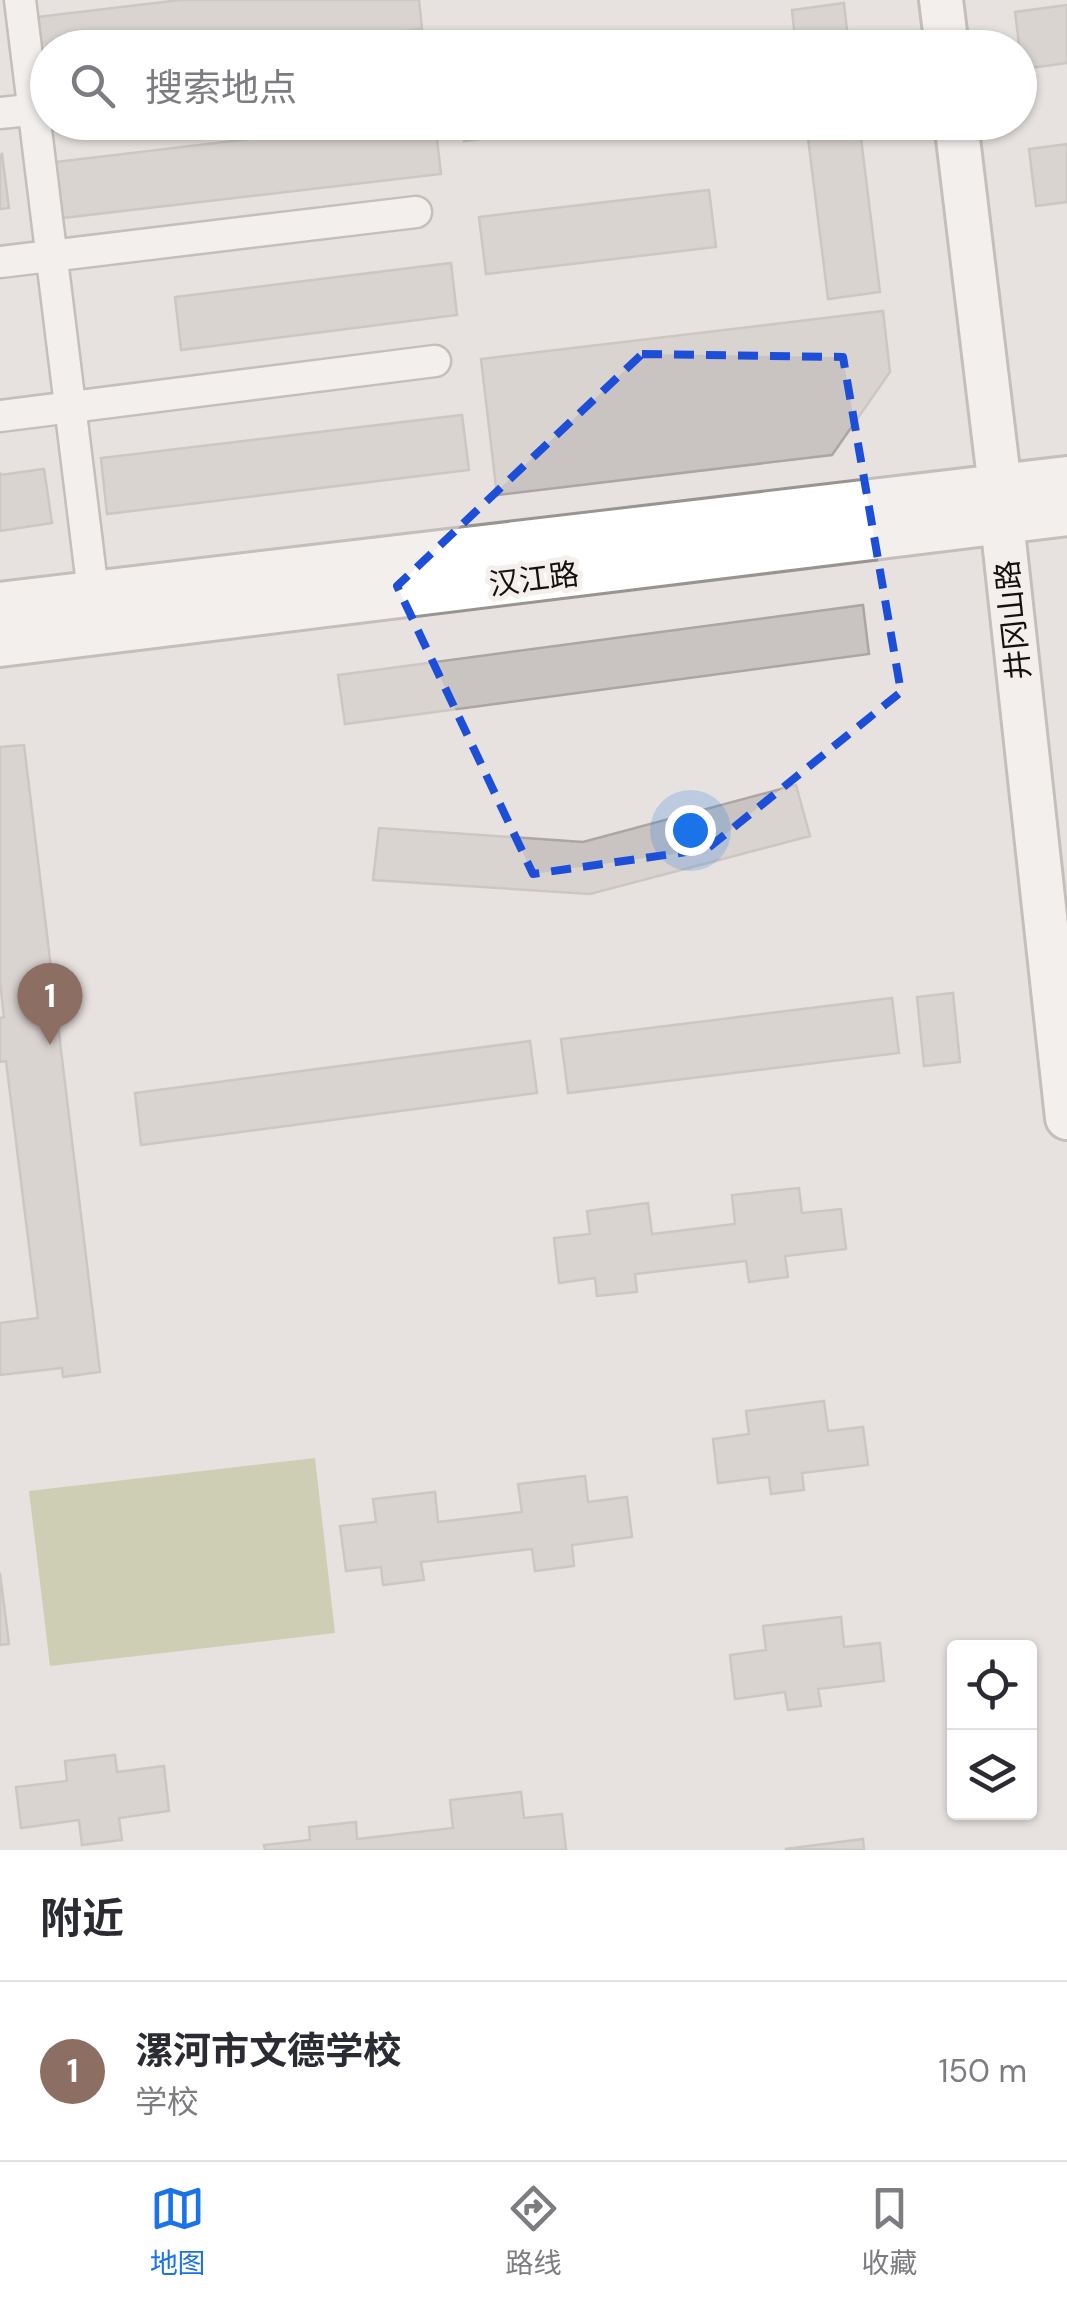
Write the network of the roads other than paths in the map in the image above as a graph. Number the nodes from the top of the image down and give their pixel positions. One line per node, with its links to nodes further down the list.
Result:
1 (20, 0): 4 (street)
2 (941, 0): 3 (street)
3 (944, 30)
4 (30, 54)
5 (30, 109): 6 (street)
6 (0, 113)
7 (43, 140): 10 (street)
8 (958, 140): 16 (street, 井冈山路)
9 (416, 212): 10 (street)
10 (52, 256): 11 (street); 13 (street)
11 (0, 262)
12 (435, 362): 13 (street)
13 (71, 407): 14 (street); 18 (street)
14 (0, 416)
15 (1067, 478): 16 (street, 汉江路)
16 (1001, 504): 17 (street, 汉江路); 18 (street, 汉江路); 20 (street, 汉江路); 21 (street, 井冈山路)
17 (1067, 514)
18 (93, 592): 19 (street, 汉江路)
19 (0, 604)
20 (0, 645)
21 (1067, 1118)

